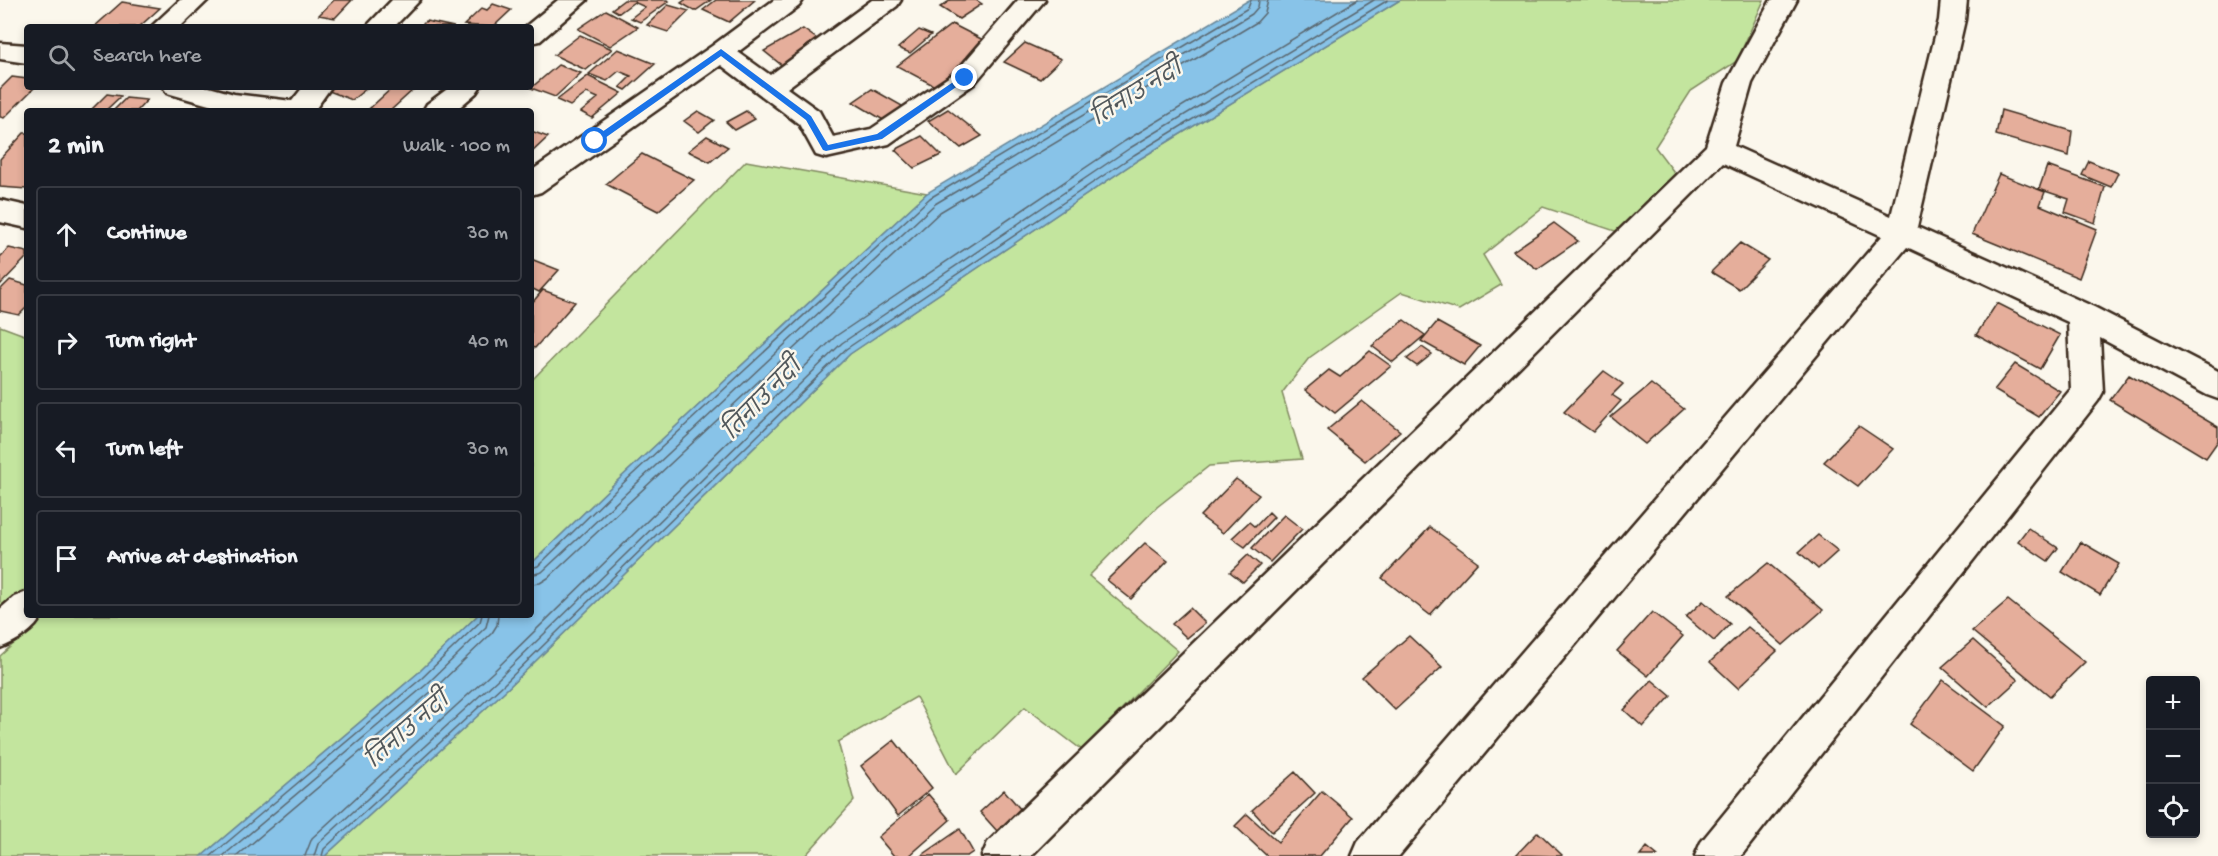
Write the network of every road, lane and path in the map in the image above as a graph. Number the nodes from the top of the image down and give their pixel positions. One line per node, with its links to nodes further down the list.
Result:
1 (195, 0): 9 (street)
2 (407, 0): 10 (street)
3 (574, 0): 11 (street)
4 (789, 0): 13 (street)
5 (888, 0): 15 (street)
6 (1032, 0): 15 (street)
7 (1784, 0): 23 (street)
8 (1954, 0): 27 (street)
9 (167, 24)
10 (382, 24)
11 (534, 33)
12 (0, 51): 14 (street)
13 (721, 52): 15 (street); 24 (street)
14 (24, 54)
15 (770, 88)
16 (184, 90): 19 (street)
17 (316, 90): 21 (street)
18 (463, 90): 22 (street)
19 (230, 107): 20 (street)
20 (247, 108)
21 (301, 108)
22 (441, 108)
23 (1719, 150): 27 (street); 33 (street)
24 (534, 182)
25 (0, 211): 26 (street)
26 (24, 216)
27 (1901, 234): 28 (street); 34 (street)
28 (2083, 315): 29 (street); 35 (street)
29 (2204, 369): 30 (street)
30 (2218, 386)
31 (24, 611): 32 (street)
32 (0, 631)
33 (1002, 856)
34 (1372, 856)
35 (1715, 856)

